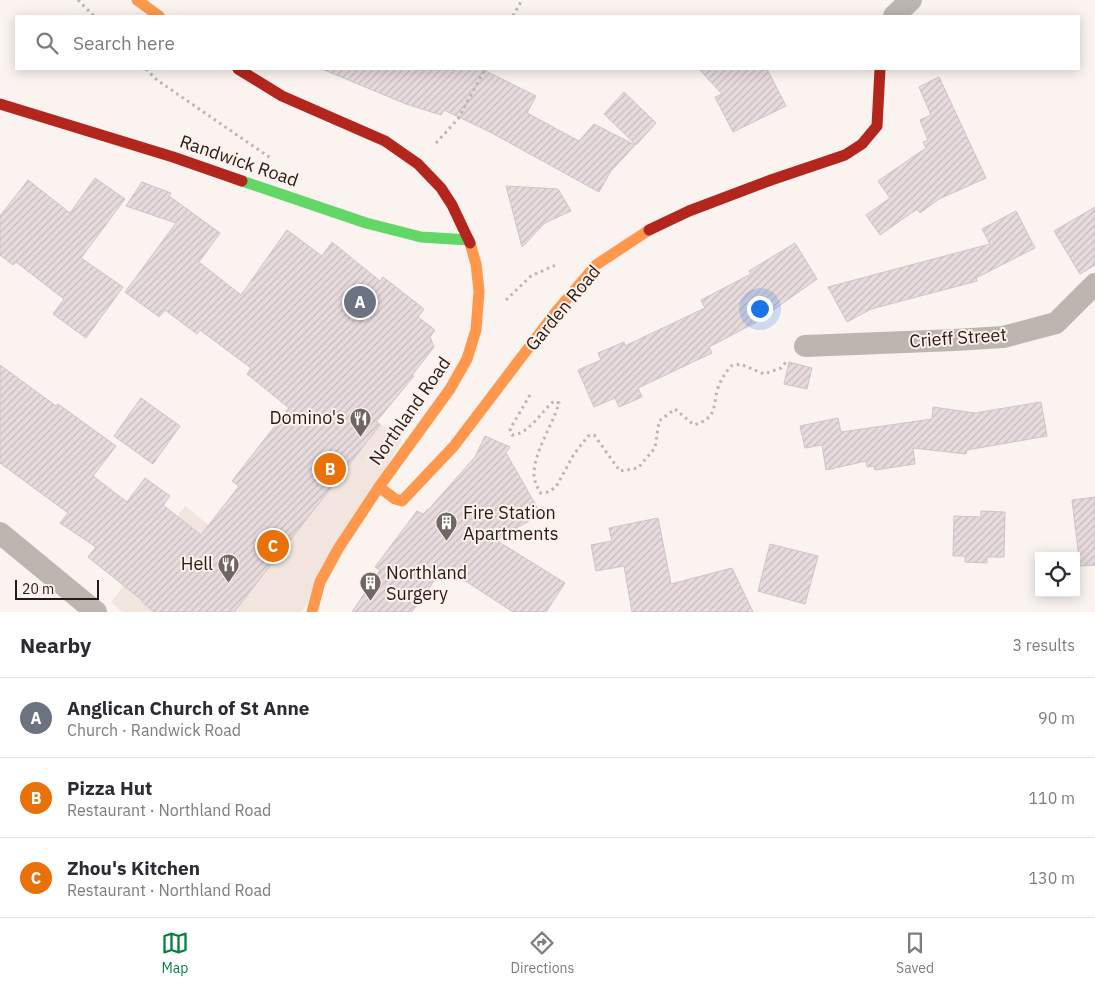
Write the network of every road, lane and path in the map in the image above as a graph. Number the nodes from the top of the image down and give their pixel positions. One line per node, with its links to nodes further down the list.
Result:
1 (78, 0): 5 (path)
2 (137, 0): 6 (street)
3 (522, 0): 7 (path)
4 (911, 0): 8 (street)
5 (93, 15)
6 (158, 15)
7 (514, 15)
8 (895, 15)
9 (147, 70): 15 (path)
10 (240, 70): 16 (street, Northland Road)
11 (484, 70): 14 (path)
12 (880, 70): 21 (street, Garden Road)
13 (0, 104): 16 (street, Randwick Road)
14 (458, 119)
15 (278, 163)
16 (469, 240): 19 (street, Northland Road)
17 (564, 261): 19 (path)
18 (1095, 284): 20 (street, Crieff Street)
19 (476, 330): 22 (street, Northland Road)
20 (805, 346): 21 (path)
21 (521, 358): 22 (street, Garden Road)
22 (378, 487): 25 (street, Northland Road)
23 (0, 533): 24 (street)
24 (96, 612)
25 (312, 612)

